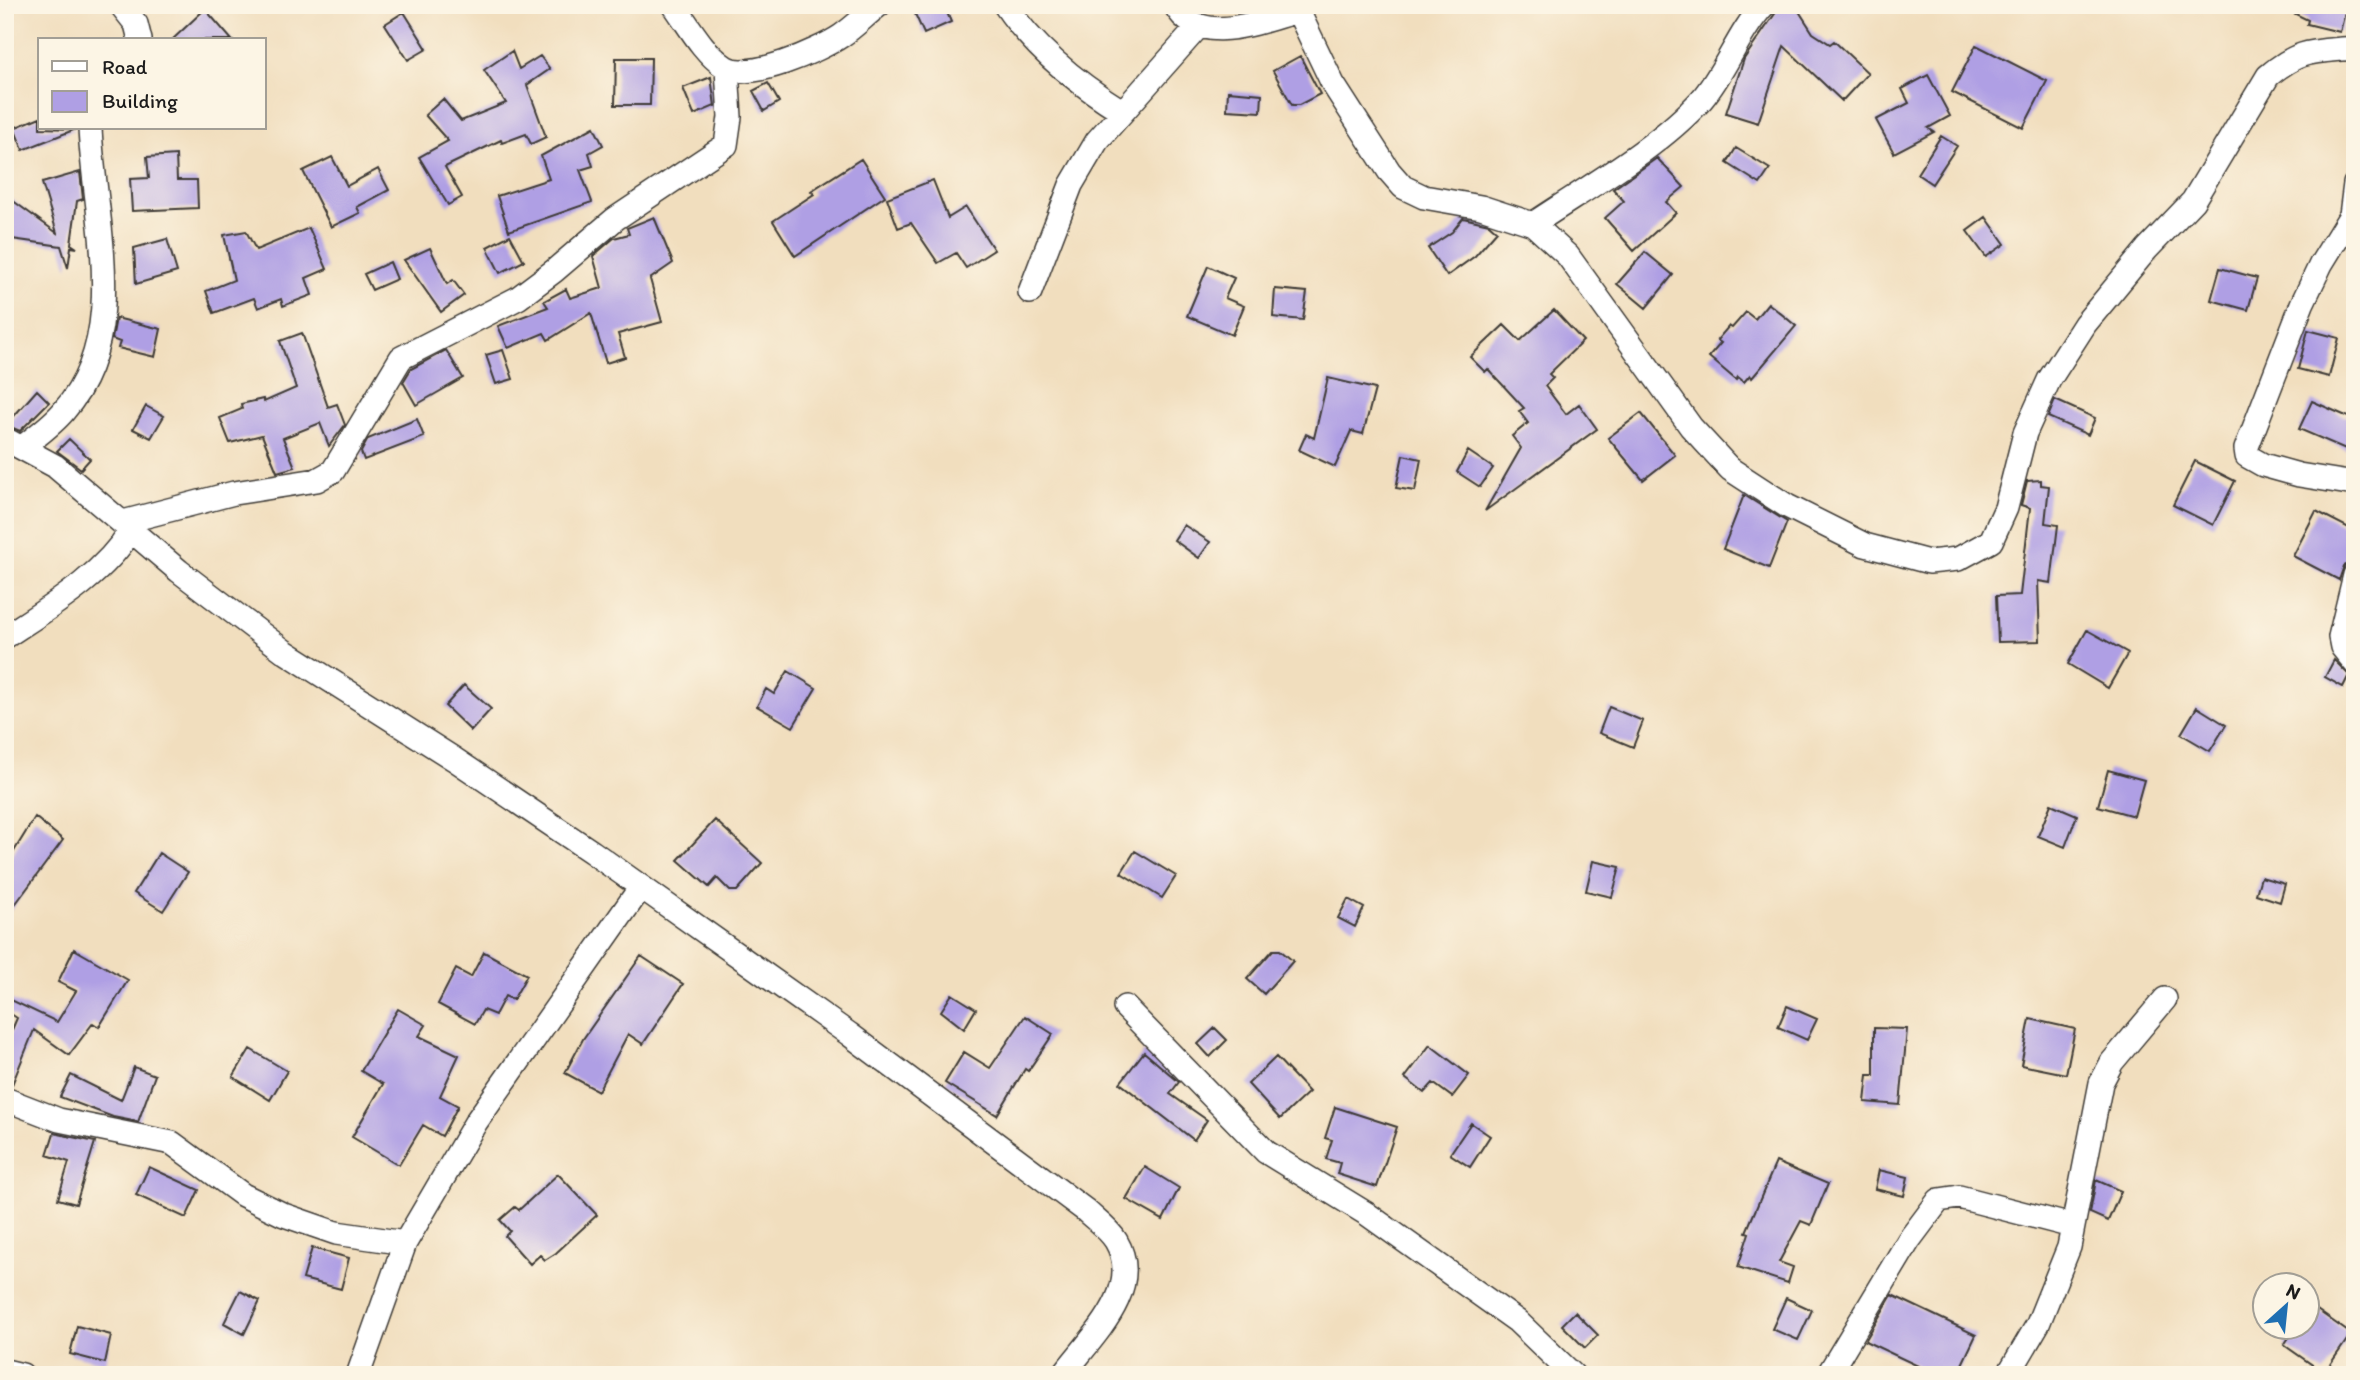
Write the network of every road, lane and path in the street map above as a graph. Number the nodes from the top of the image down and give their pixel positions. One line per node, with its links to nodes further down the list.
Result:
1 (121, 5): 9 (street)
2 (674, 5): 11 (street)
3 (878, 5): 11 (street)
4 (1005, 5): 12 (street)
5 (1175, 5): 8 (street)
6 (1765, 5): 15 (street)
7 (1302, 8): 8 (street); 15 (street)
8 (1198, 27): 12 (street)
9 (140, 38)
10 (2351, 55): 15 (street)
11 (727, 69): 20 (street)
12 (1122, 111): 17 (street)
13 (90, 130): 18 (street)
14 (2355, 184): 16 (street)
15 (1533, 224)
16 (2353, 225): 19 (street)
17 (1030, 292)
18 (14, 443): 20 (street)
19 (2355, 484)
20 (127, 526): 22 (street); 24 (street)
21 (2355, 575): 23 (street)
22 (5, 637)
23 (2355, 663)
24 (641, 887): 29 (street); 33 (street)
25 (2165, 999): 28 (street)
26 (1125, 1007): 34 (street)
27 (5, 1099): 29 (street)
28 (2072, 1226): 35 (street); 36 (street)
29 (405, 1243): 32 (street)
30 (5, 1371): 31 (street)
31 (22, 1375)
32 (358, 1375)
33 (1063, 1375)
34 (1573, 1375)
35 (1828, 1375)
36 (2008, 1375)

